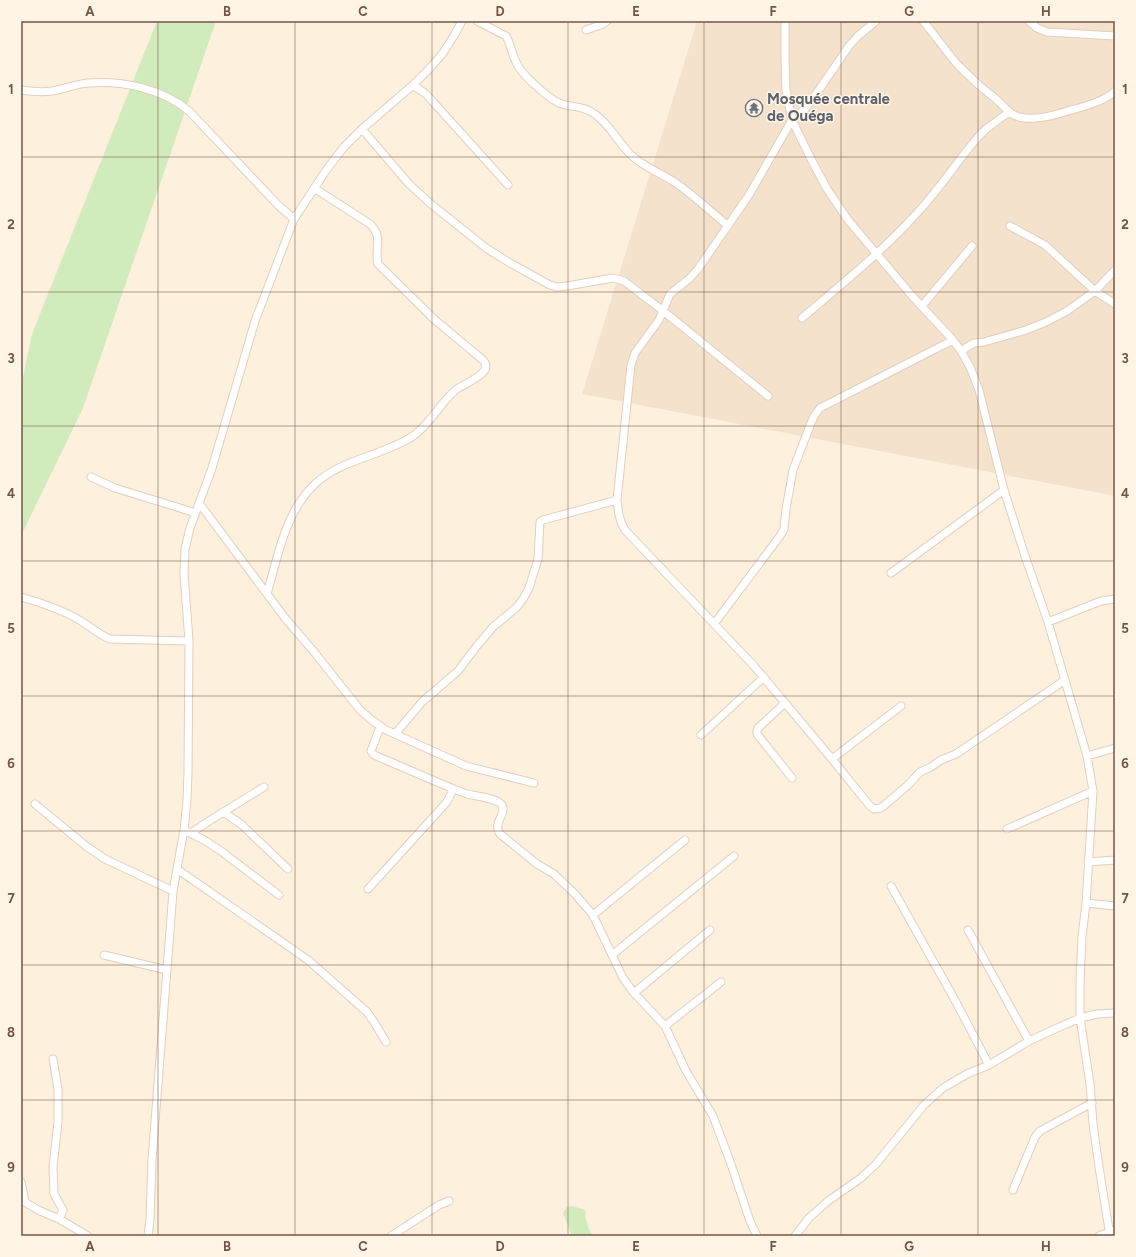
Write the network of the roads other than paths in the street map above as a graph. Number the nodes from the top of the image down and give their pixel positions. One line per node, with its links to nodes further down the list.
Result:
1 (462, 21): 10 (street)
2 (477, 21): 19 (street)
3 (607, 21): 8 (street)
4 (785, 21): 14 (street)
5 (876, 21): 14 (street)
6 (923, 21): 13 (street)
7 (1029, 21): 9 (street)
8 (586, 30)
9 (1115, 36)
10 (413, 85): 15 (street); 16 (street)
11 (21, 90): 18 (street)
12 (1115, 91): 13 (street)
13 (1009, 112): 22 (street)
14 (792, 120): 19 (street); 22 (street)
15 (362, 129): 17 (street); 27 (street)
16 (508, 185)
17 (314, 188): 18 (street); 38 (street)
18 (294, 220): 35 (street)
19 (728, 226): 27 (street)
20 (1010, 226): 24 (street)
21 (972, 246): 26 (street)
22 (877, 254): 26 (street); 28 (street)
23 (1115, 270): 24 (street)
24 (1095, 291): 25 (street); 30 (street)
25 (1115, 304)
26 (922, 306): 29 (street)
27 (662, 310): 31 (street); 34 (street)
28 (802, 318)
29 (953, 340): 30 (street); 42 (street)
30 (961, 351): 33 (street)
31 (768, 396)
32 (91, 477): 36 (street)
33 (1004, 490): 37 (street); 41 (street)
34 (617, 500): 42 (street); 49 (street)
35 (199, 503): 36 (street); 38 (street)
36 (195, 513): 43 (street)
37 (892, 573)
38 (267, 594): 48 (street)
39 (21, 597): 43 (street)
40 (1115, 599): 41 (street)
41 (1048, 622): 45 (street)
42 (714, 624): 44 (street)
43 (188, 641): 62 (street)
44 (764, 678): 46 (street); 50 (street)
45 (1065, 680): 52 (street); 53 (street)
46 (785, 703): 53 (street); 54 (street)
47 (901, 706): 53 (street)
48 (380, 726): 49 (street); 57 (street)
49 (395, 734): 55 (street)
50 (701, 735)
51 (1115, 748): 52 (street)
52 (1088, 756): 58 (street)
53 (832, 758)
54 (792, 778)
55 (534, 783)
56 (264, 787): 60 (street)
57 (453, 789): 70 (street); 75 (street)
58 (1093, 791): 61 (street); 66 (street)
59 (35, 804): 71 (street)
60 (223, 812): 62 (street); 68 (street)
61 (1007, 829)
62 (187, 832): 67 (street); 72 (street)
63 (685, 840): 75 (street)
64 (734, 856): 78 (street)
65 (1115, 860): 66 (street)
66 (1088, 862): 73 (street)
67 (177, 869): 71 (street); 87 (street)
68 (288, 869)
69 (891, 886): 89 (street)
70 (368, 889)
71 (173, 891): 80 (street)
72 (279, 895)
73 (1086, 903): 74 (street); 84 (street)
74 (1115, 906)
75 (593, 915): 78 (street)
76 (710, 930): 82 (street)
77 (968, 930): 86 (street)
78 (612, 955): 82 (street)
79 (104, 956): 80 (street)
80 (167, 970): 98 (street)
81 (721, 982): 85 (street)
82 (634, 993): 85 (street)
83 (1115, 1013): 84 (street)
84 (1080, 1018): 86 (street); 90 (street)
85 (665, 1026): 100 (street)
86 (1029, 1041): 89 (street)
87 (386, 1042)
88 (53, 1059): 95 (street)
89 (990, 1065): 101 (street)
90 (1092, 1103): 92 (street); 96 (street)
91 (21, 1182): 94 (street)
92 (1013, 1190)
93 (449, 1201): 99 (street)
94 (23, 1202): 95 (street)
95 (59, 1219): 97 (street)
96 (1111, 1232): 102 (street)
97 (88, 1236)
98 (148, 1236)
99 (391, 1236)
100 (757, 1236)
101 (795, 1236)
102 (1099, 1236)

